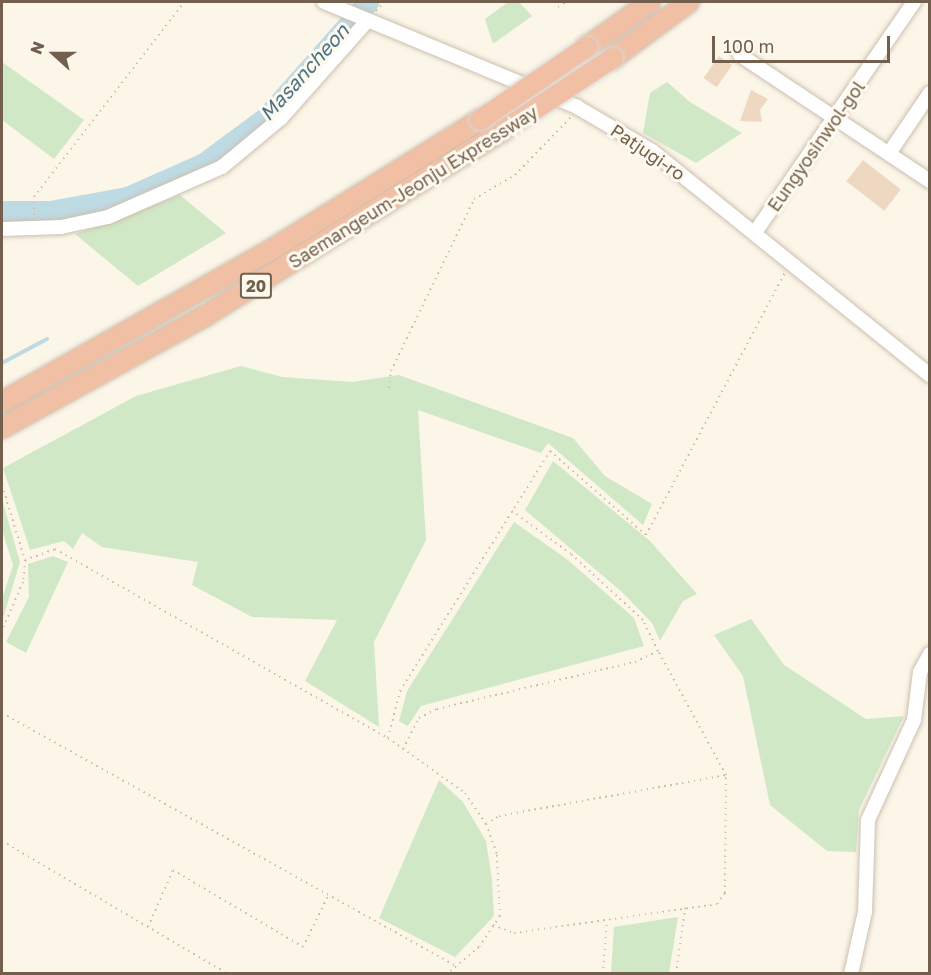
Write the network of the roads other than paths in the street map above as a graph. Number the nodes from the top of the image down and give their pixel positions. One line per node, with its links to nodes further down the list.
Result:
1 (324, 2): 5 (street, Patjugi-ro)
2 (650, 2): 14 (highway, Saemangeum-Jeonju Expressway / 20, bridge)
3 (689, 2): 15 (highway, Saemangeum-Jeonju Expressway / 20, bridge)
4 (914, 2): 8 (street, Eungyosinwol-gol)
5 (366, 19): 11 (street); 12 (street, Patjugi-ro)
6 (740, 55): 8 (street)
7 (930, 93): 9 (street)
8 (839, 116): 9 (street); 12 (street, Eungyosinwol-gol)
9 (890, 152): 10 (street)
10 (930, 181)
11 (2, 229)
12 (756, 231): 13 (street, Patjugi-ro)
13 (930, 375)
14 (2, 402)
15 (2, 428)
16 (930, 654): 17 (street)
17 (851, 974)

